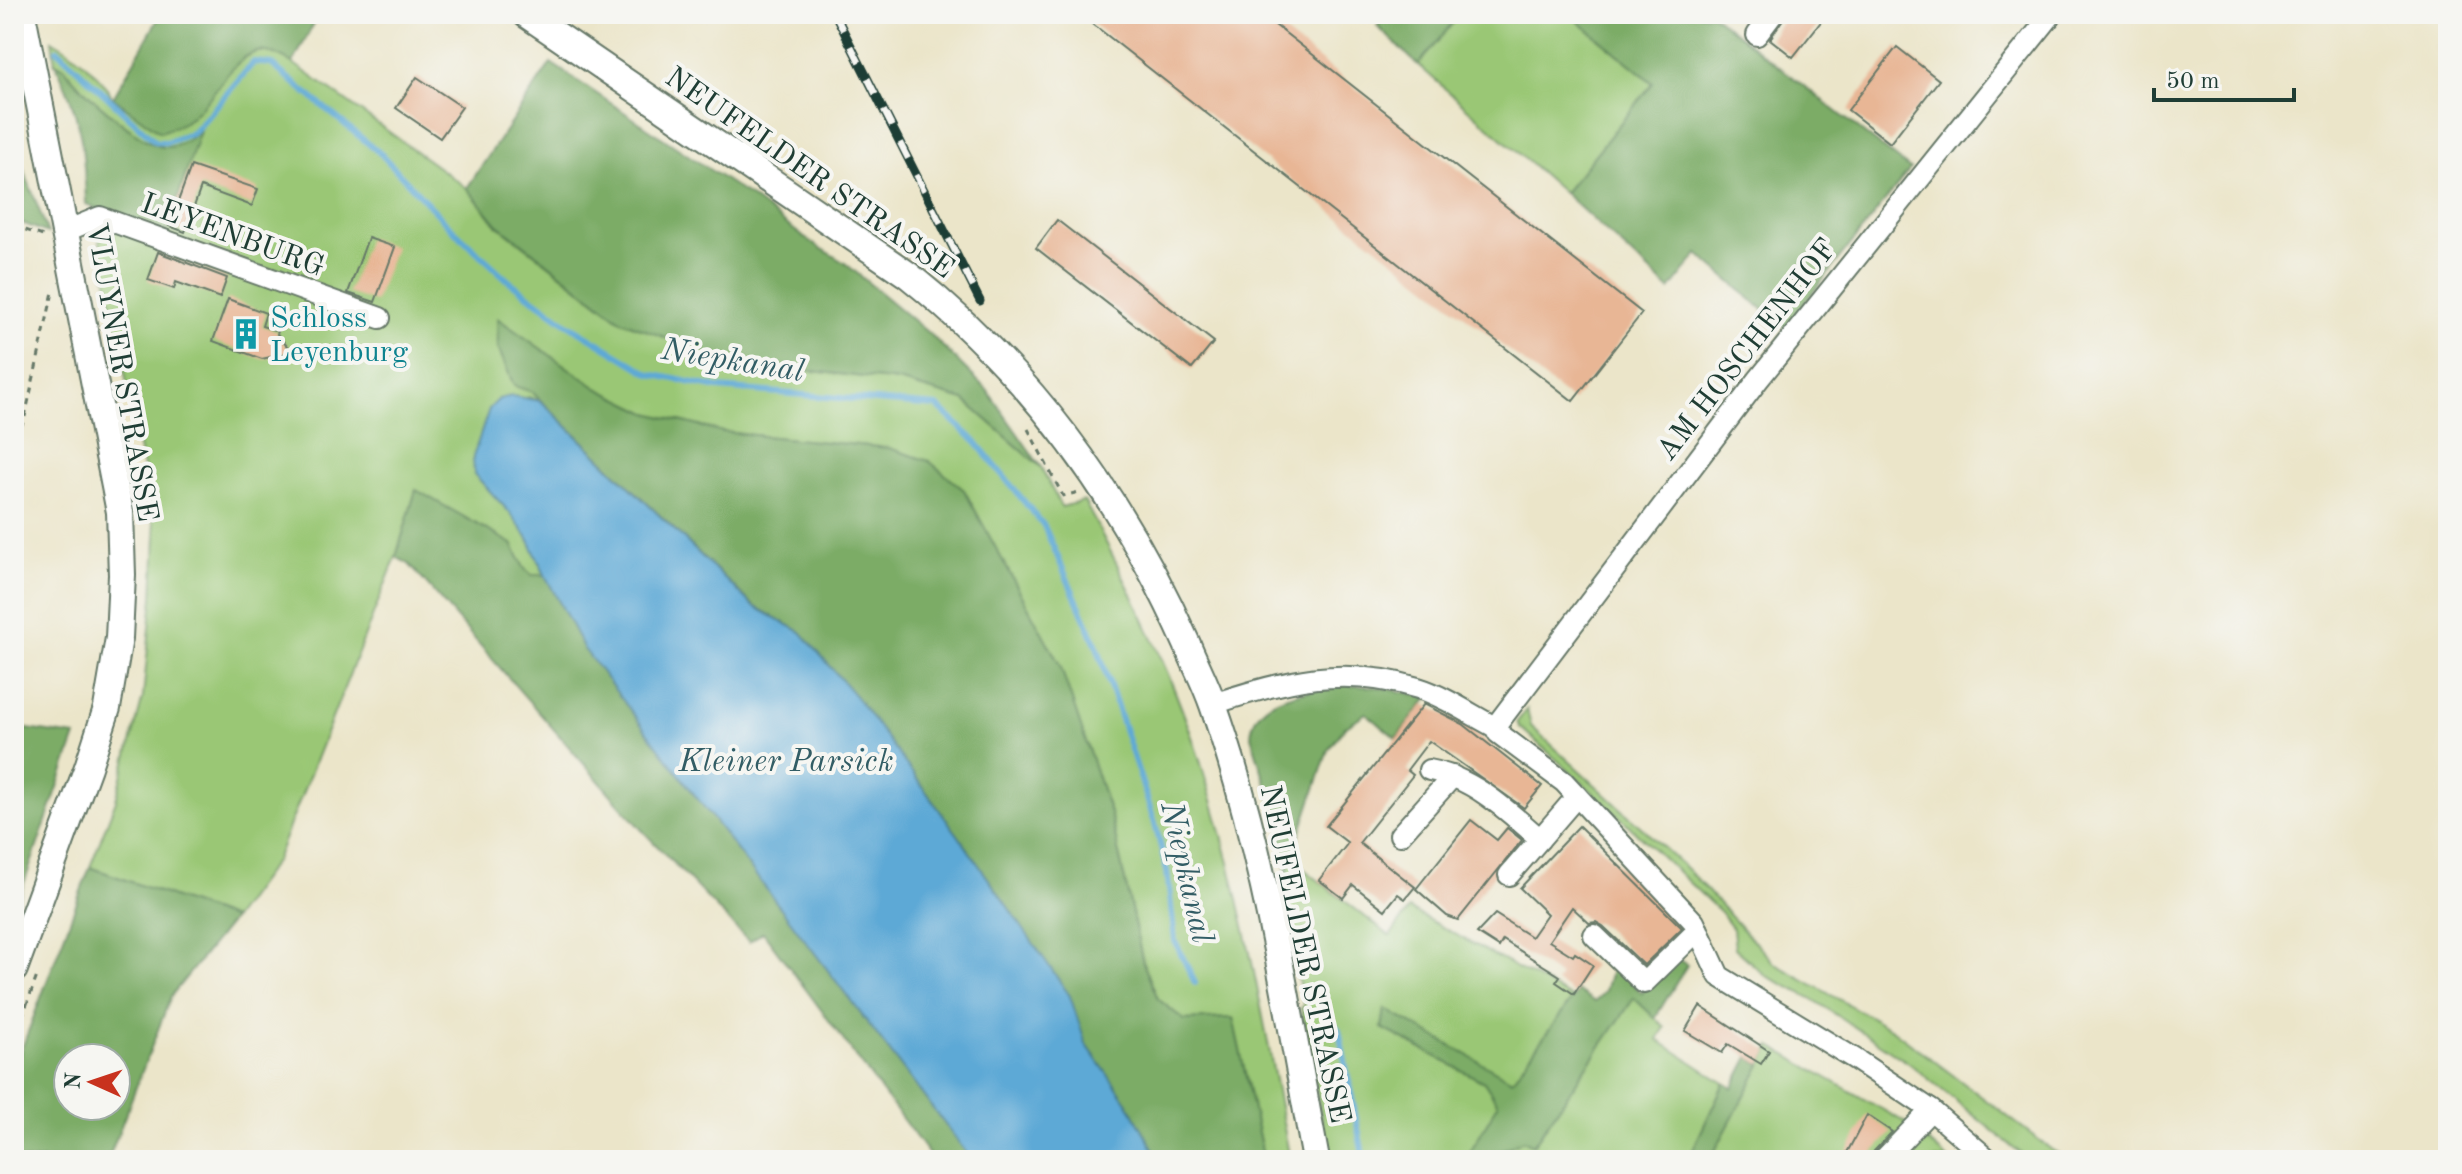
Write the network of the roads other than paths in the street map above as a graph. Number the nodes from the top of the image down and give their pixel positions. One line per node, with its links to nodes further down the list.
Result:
1 (22, 14): 6 (main road, VLUYNER STRASSE)
2 (526, 14): 8 (main road, NEUFELDER STRASSE)
3 (1773, 14): 5 (street)
4 (2052, 14): 9 (street, AM HOSCHENHOF)
5 (1757, 35)
6 (66, 231): 7 (street, LEYENBURG); 18 (main road, VLUYNER STRASSE)
7 (380, 318)
8 (1213, 704): 9 (street); 20 (main road, NEUFELDER STRASSE)
9 (1495, 727): 12 (street)
10 (1429, 770): 11 (street)
11 (1453, 776): 13 (street); 14 (street)
12 (1577, 796): 14 (street); 16 (street)
13 (1400, 835)
14 (1540, 839): 15 (street)
15 (1509, 875)
16 (1698, 930): 17 (street); 19 (street)
17 (1594, 935)
18 (14, 969)
19 (1931, 1110): 21 (street); 22 (street)
20 (1316, 1160)
21 (1883, 1160)
22 (1989, 1160)

